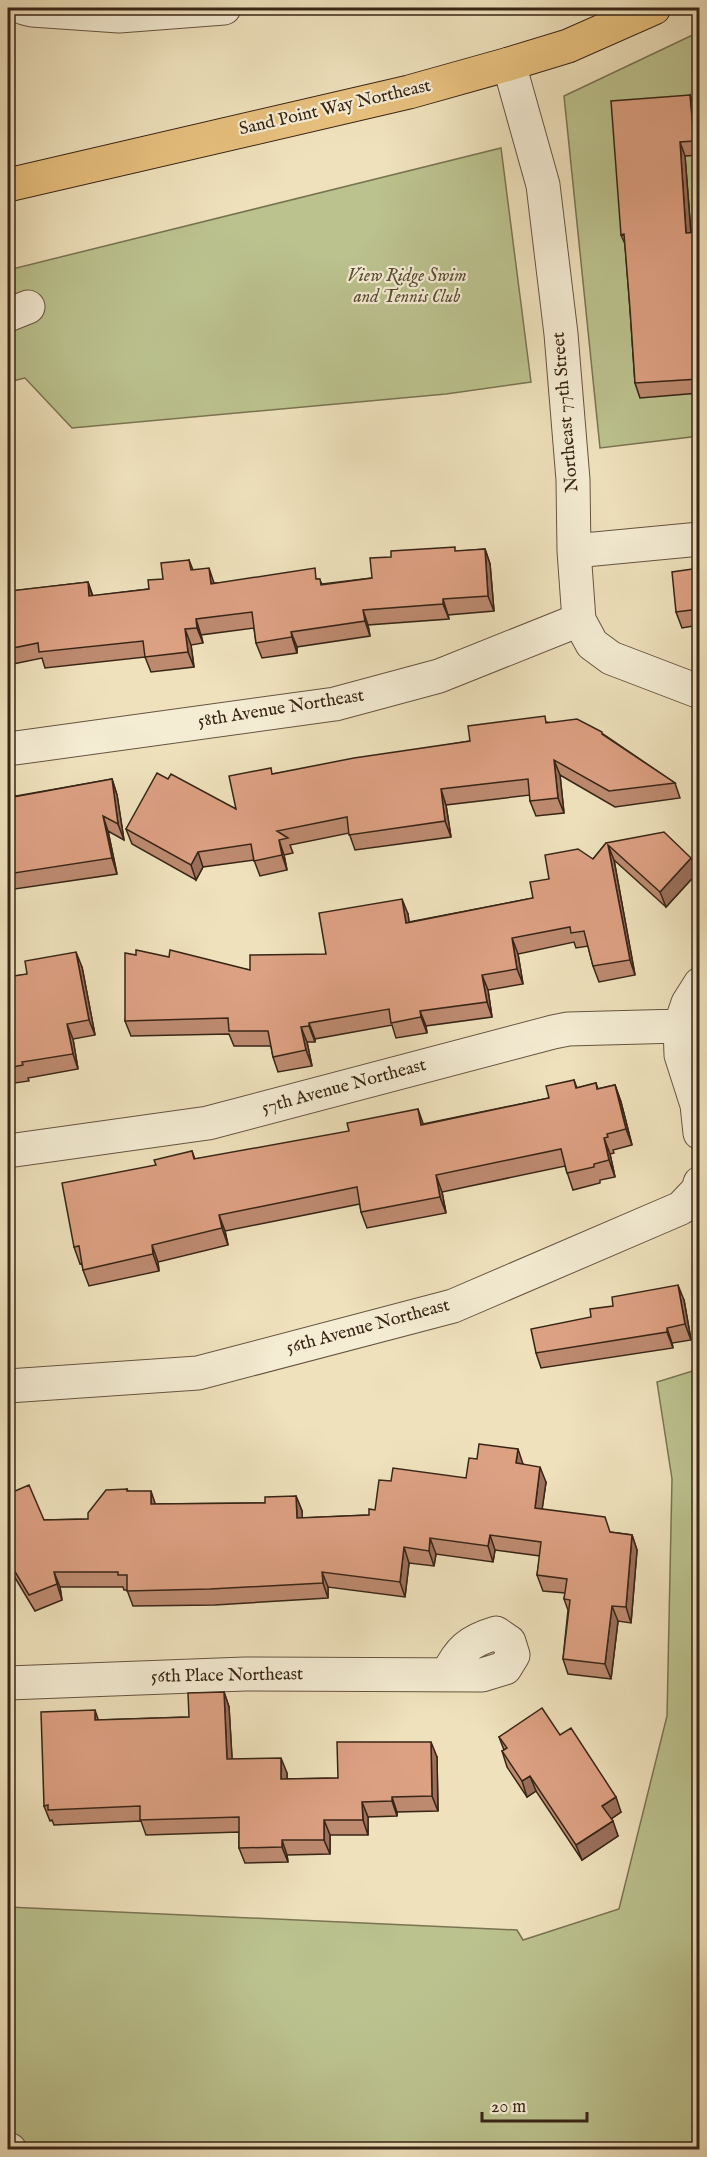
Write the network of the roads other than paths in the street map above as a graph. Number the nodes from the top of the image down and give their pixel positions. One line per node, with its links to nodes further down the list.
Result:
1 (24, 8): 2 (street)
2 (224, 8)
3 (654, 8): 4 (main road, Sand Point Way Northeast)
4 (509, 64): 5 (main road, Sand Point Way Northeast); 7 (street, Northeast 77th Street)
5 (8, 185)
6 (699, 539): 7 (street)
7 (574, 551): 8 (street, Northeast 77th Street)
8 (579, 620): 9 (street, Northeast 77th Street); 10 (street, 58th Avenue Northeast)
9 (699, 692)
10 (8, 749)
11 (699, 984): 12 (street)
12 (680, 1026): 13 (street); 14 (street, 57th Avenue Northeast)
13 (699, 1133)
14 (8, 1151)
15 (699, 1183): 16 (street, 56th Avenue Northeast)
16 (8, 1386)
17 (447, 1675): 18 (street, 56th Place Northeast)
18 (8, 1683)

